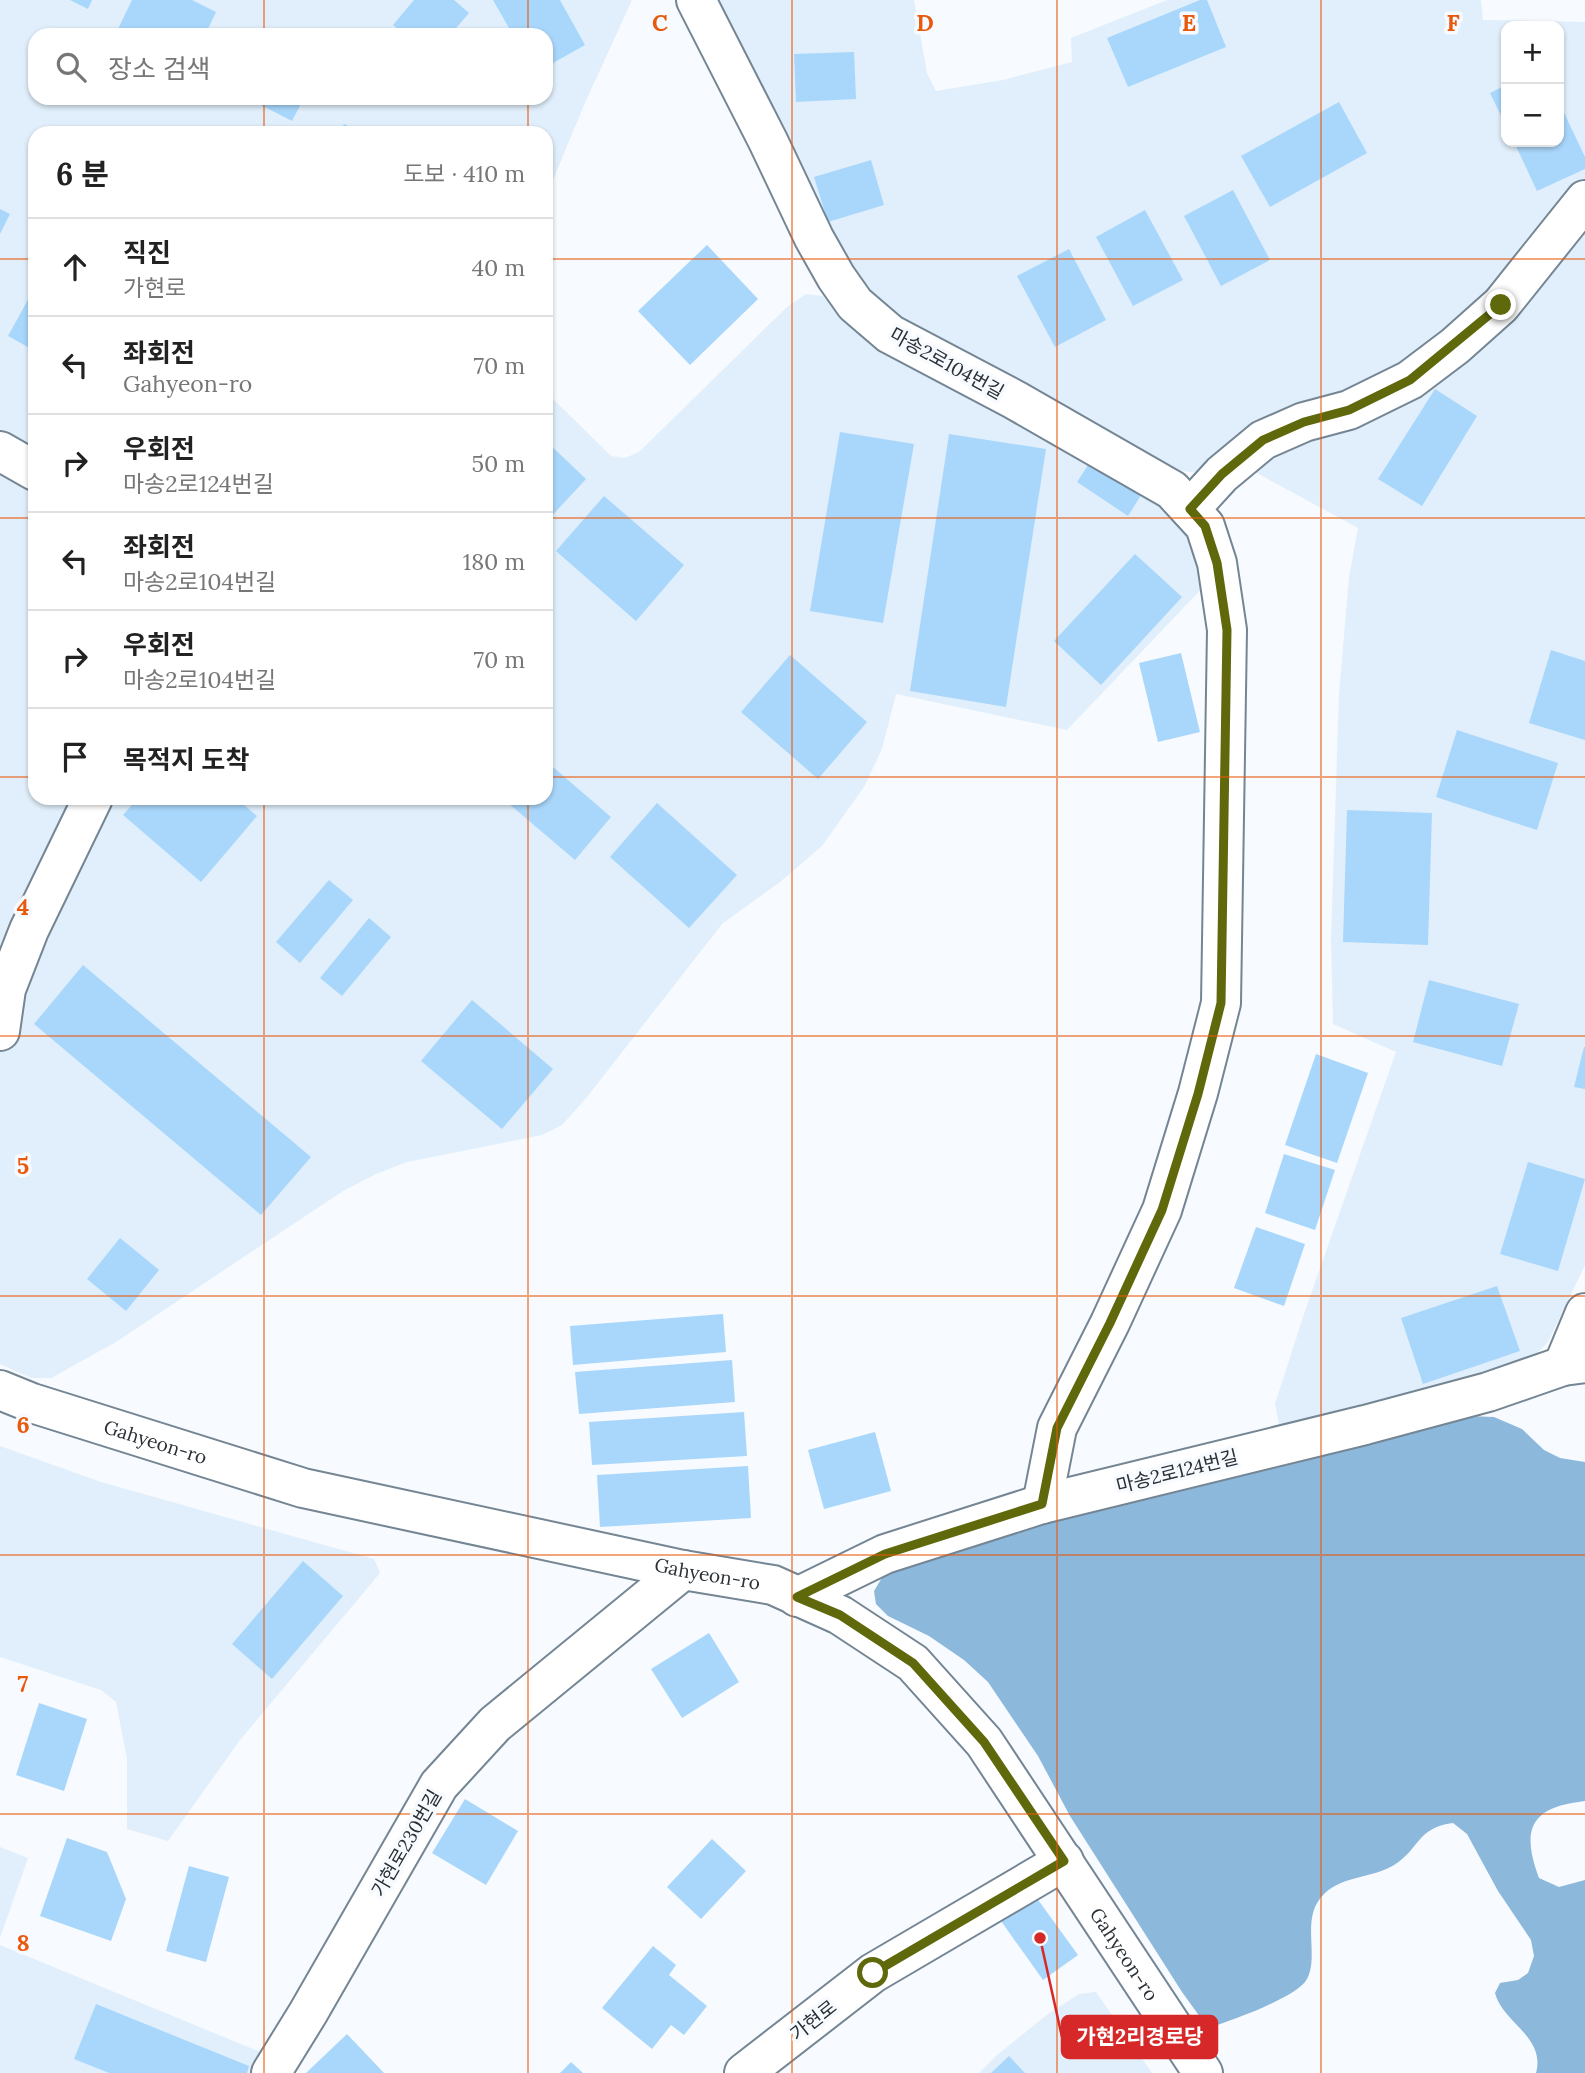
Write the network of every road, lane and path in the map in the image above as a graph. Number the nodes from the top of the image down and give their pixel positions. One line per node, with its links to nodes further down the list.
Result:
1 (696, 0): 5 (street, 마송2로104번길)
2 (1585, 200): 5 (street)
3 (0, 451): 4 (street)
4 (28, 467)
5 (1190, 509): 11 (street, 마송2로104번길)
6 (90, 805): 7 (street)
7 (0, 1031)
8 (1585, 1313): 9 (street, 마송2로124번길)
9 (1574, 1364): 11 (street, 마송2로124번길)
10 (0, 1390): 12 (street, Gahyeon-ro)
11 (1042, 1504): 13 (street, 마송2로124번길)
12 (683, 1570): 13 (street, Gahyeon-ro); 15 (street, 가현로230번길)
13 (797, 1597): 14 (street, Gahyeon-ro)
14 (1064, 1861): 16 (street, 가현로); 17 (street, Gahyeon-ro)
15 (271, 2073)
16 (744, 2073)
17 (1203, 2073)

